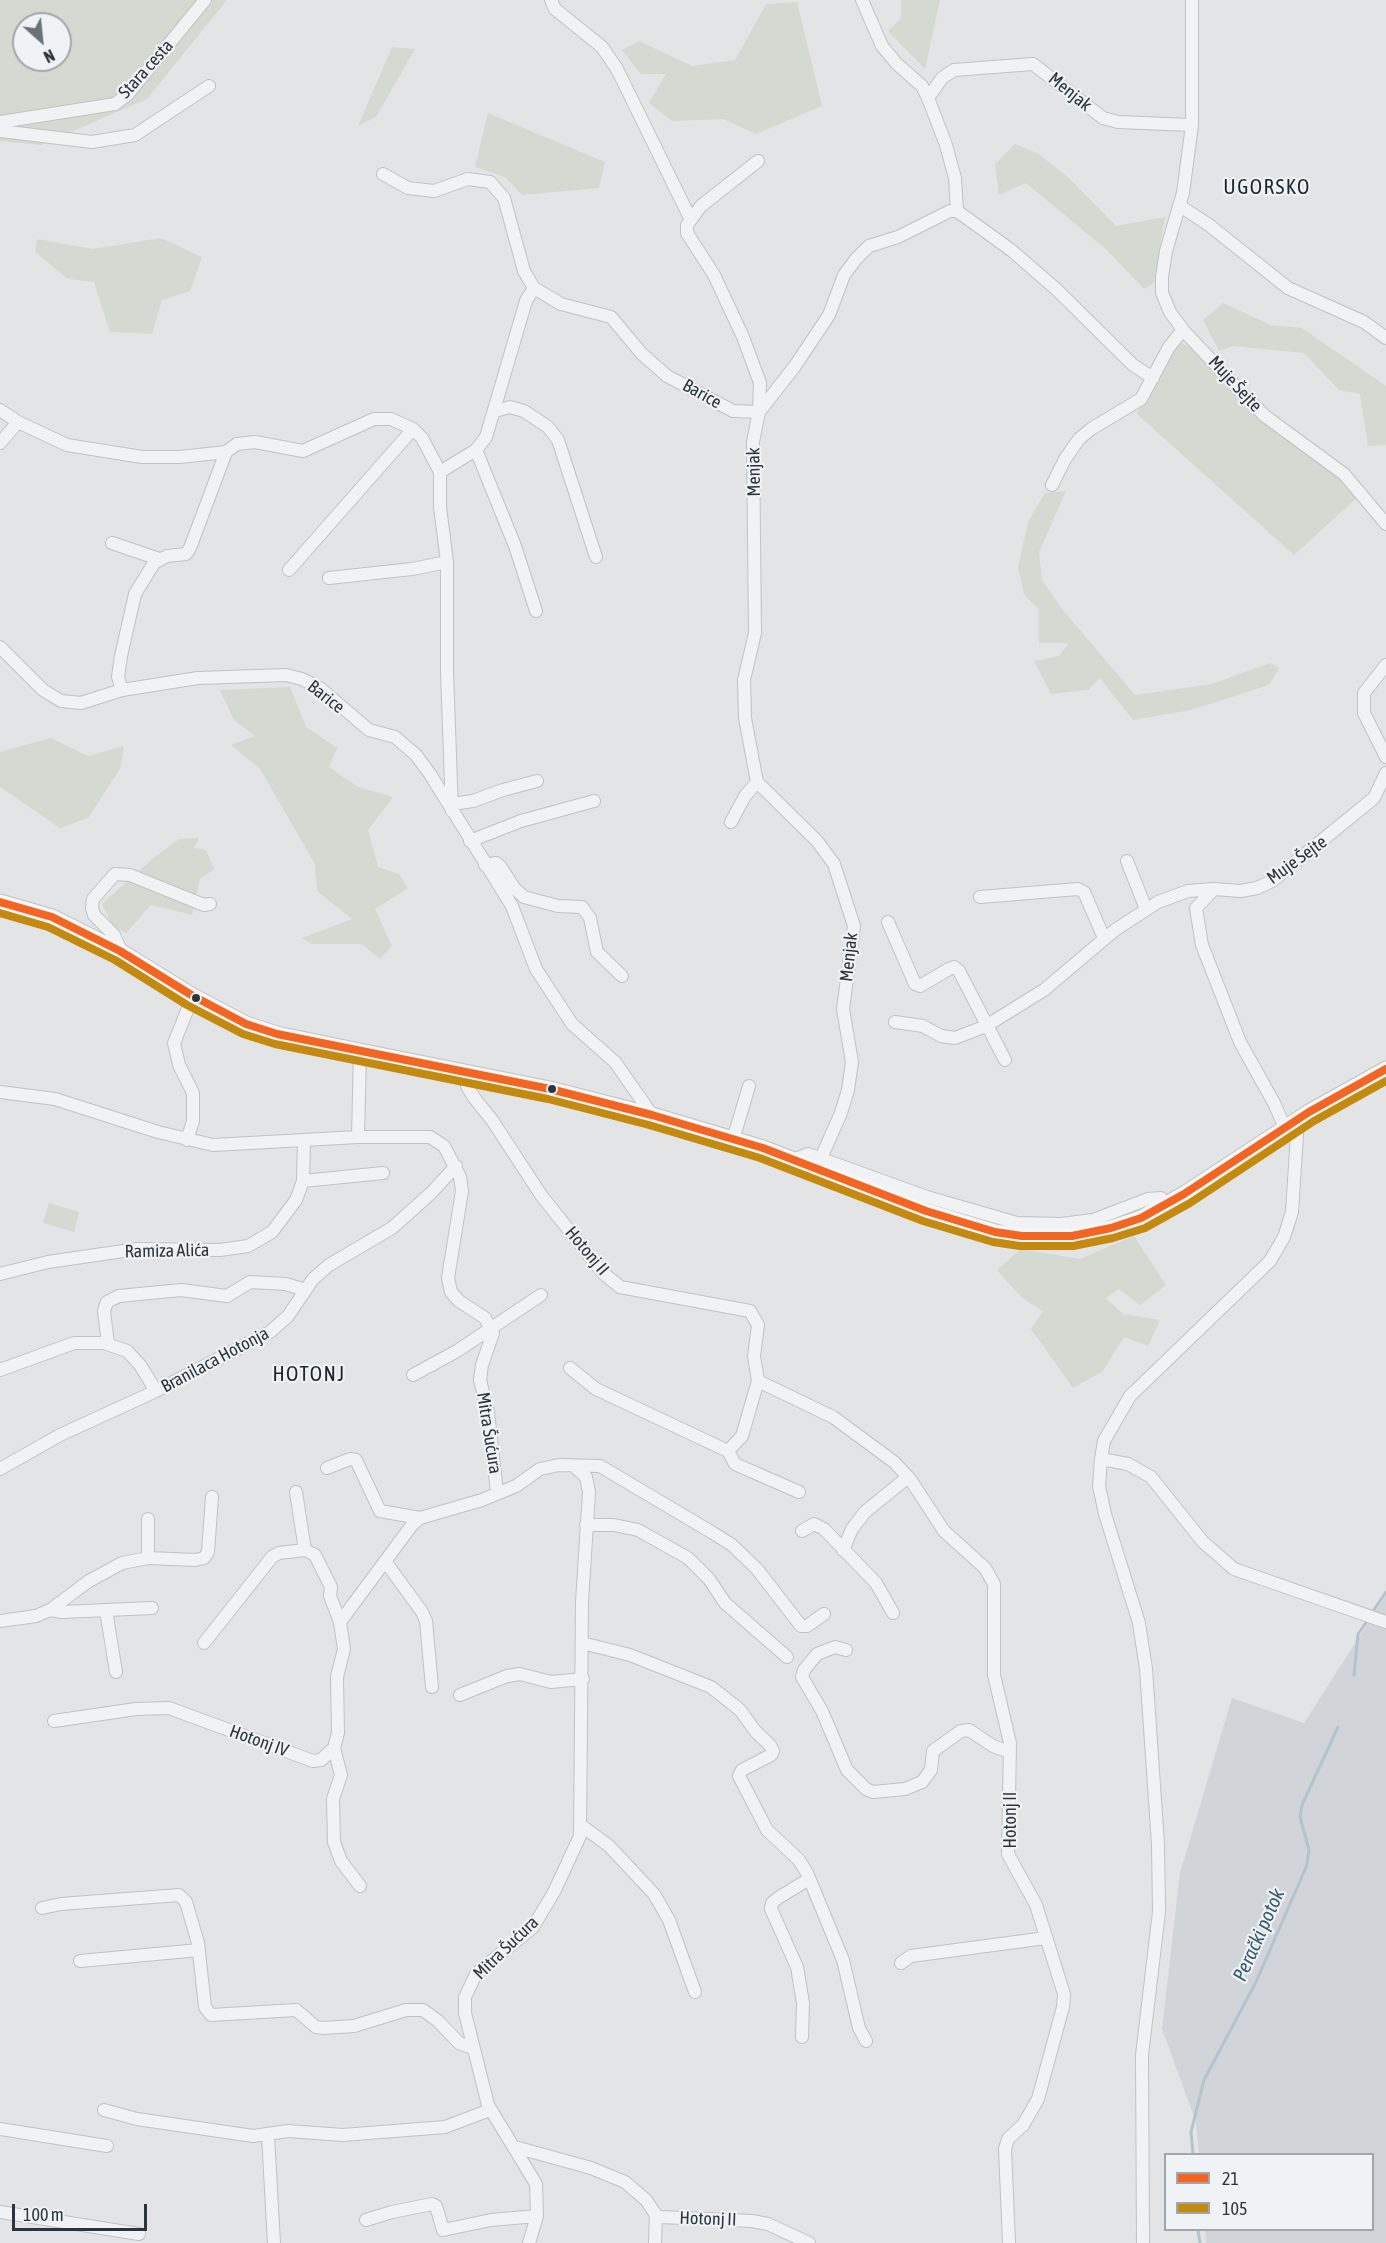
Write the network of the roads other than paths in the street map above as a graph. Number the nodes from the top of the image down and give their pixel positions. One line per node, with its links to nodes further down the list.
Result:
1 (205, 0): 7 (street, Stara cesta)
2 (551, 0): 14 (street, Menjak)
3 (862, 0): 6 (street)
4 (1192, 0): 8 (street, Muje Šejte)
5 (209, 86): 9 (street)
6 (928, 98): 8 (street, Menjak); 13 (street)
7 (0, 122)
8 (1192, 125): 12 (street, Muje Šejte)
9 (0, 131)
10 (758, 160): 14 (street)
11 (383, 174): 15 (street)
12 (1180, 206): 16 (street, Muje Šejte); 17 (street)
13 (957, 210): 18 (street); 21 (street, Menjak)
14 (690, 218): 21 (street, Menjak)
15 (534, 288): 20 (street); 21 (street, Barice)
16 (1183, 330): 18 (street); 29 (street, Muje Šejte)
17 (1386, 338)
18 (1153, 378): 28 (street)
19 (0, 410): 22 (street)
20 (495, 411): 25 (street); 31 (street)
21 (759, 412): 43 (street, Menjak)
22 (18, 422): 24 (street); 26 (street)
23 (413, 429): 26 (street); 27 (street); 34 (street)
24 (0, 443)
25 (477, 450): 27 (street); 36 (street)
26 (226, 452): 32 (street)
27 (440, 472): 33 (street)
28 (1052, 485)
29 (1386, 524)
30 (112, 543): 32 (street)
31 (596, 557)
32 (159, 559): 39 (street)
33 (447, 562): 35 (street); 45 (street)
34 (290, 570)
35 (329, 578)
36 (536, 611)
37 (0, 647): 39 (street, Barice)
38 (1386, 665): 40 (street)
39 (122, 690): 45 (street, Barice)
40 (1386, 757)
41 (1385, 778): 50 (street, Muje Šejte)
42 (537, 781): 45 (street)
43 (757, 782): 46 (street); 75 (street, Menjak)
44 (594, 801): 47 (street)
45 (452, 808): 47 (street, Barice)
46 (731, 822)
47 (470, 841): 49 (street, Barice)
48 (1127, 861): 54 (street)
49 (485, 865): 58 (street, Barice); 68 (street, Barice)
50 (1214, 889): 54 (street, Muje Šejte); 70 (street)
51 (980, 897): 56 (street)
52 (0, 902): 57 (main road)
53 (210, 904): 57 (street)
54 (1146, 909): 56 (street, Muje Šejte)
55 (888, 922): 61 (street)
56 (1104, 938): 61 (street, Muje Šejte)
57 (121, 951): 59 (main road)
58 (622, 976)
59 (193, 996): 62 (main road); 72 (street)
60 (895, 1022): 61 (street, Muje Šejte)
61 (986, 1026): 63 (street)
62 (360, 1051): 65 (main road); 71 (street)
63 (1005, 1060)
64 (1386, 1069): 69 (main road)
65 (469, 1073): 68 (main road); 89 (street, Hotonj II)
66 (749, 1086): 73 (street)
67 (0, 1092): 72 (street)
68 (652, 1115): 73 (main road)
69 (1298, 1119): 70 (main road); 92 (street)
70 (1285, 1128): 80 (main road)
71 (358, 1137): 74 (street); 77 (street)
72 (188, 1140): 74 (street)
73 (733, 1140): 76 (main road)
74 (304, 1141): 79 (street, Ramiza Alića)
75 (821, 1158): 76 (street); 80 (street)
76 (793, 1160): 80 (main road)
77 (456, 1166): 82 (street, Branilaca Hotonja); 84 (street)
78 (383, 1173): 79 (street)
79 (303, 1181): 81 (street, Ramiza Alića)
80 (1167, 1204)
81 (0, 1274)
82 (305, 1290): 85 (street); 90 (street, Branilaca Hotonja)
83 (541, 1295): 84 (street)
84 (492, 1326): 88 (street); 99 (street, Mitra Šućura)
85 (108, 1344): 87 (street); 90 (street)
86 (570, 1368): 91 (street)
87 (0, 1370)
88 (413, 1375)
89 (758, 1381): 91 (street, Hotonj II); 96 (street, Hotonj II)
90 (156, 1391): 95 (street, Branilaca Hotonja)
91 (728, 1451): 97 (street)
92 (1101, 1459): 116 (street); 156 (street)
93 (575, 1467): 99 (street, Mitra Šućura); 103 (street, Mitra Šućura); 113 (street, Mitra Šućura)
94 (327, 1468): 101 (street)
95 (0, 1469)
96 (908, 1477): 106 (street); 127 (street, Hotonj II)
97 (798, 1491)
98 (296, 1492): 105 (street)
99 (497, 1493): 101 (street)
100 (212, 1497): 107 (street)
101 (420, 1518): 108 (street)
102 (148, 1519): 107 (street)
103 (586, 1525): 118 (street, Mitra Šućura); 120 (street)
104 (801, 1531): 106 (street)
105 (305, 1550): 115 (street); 117 (street)
106 (843, 1550): 112 (street)
107 (148, 1558): 110 (street)
108 (385, 1560): 115 (street); 123 (street)
109 (152, 1608): 111 (street)
110 (50, 1610): 111 (street); 114 (street)
111 (106, 1610): 121 (street)
112 (893, 1613)
113 (824, 1614)
114 (0, 1621)
115 (340, 1622): 126 (street)
116 (1386, 1622)
117 (204, 1643)
118 (582, 1643): 122 (street, Mitra Šućura); 129 (street)
119 (846, 1650): 127 (street)
120 (787, 1657)
121 (116, 1672)
122 (583, 1679): 124 (street); 128 (street, Mitra Šućura)
123 (432, 1687)
124 (460, 1695)
125 (54, 1721): 126 (street, Hotonj IV)
126 (334, 1748): 130 (street)
127 (1010, 1752): 132 (street, Hotonj II)
128 (582, 1826): 136 (street); 139 (street, Mitra Šućura)
129 (809, 1879): 137 (street); 138 (street)
130 (360, 1886)
131 (42, 1908): 133 (street)
132 (1046, 1938): 135 (street); 155 (street, Hotonj II)
133 (199, 1950): 134 (street); 139 (street)
134 (80, 1961)
135 (901, 1963)
136 (695, 1992)
137 (802, 2037)
138 (866, 2041)
139 (473, 2048): 141 (street, Mitra Šućura)
140 (104, 2110): 143 (street)
141 (490, 2110): 143 (street); 145 (street, Mitra Šućura)
142 (0, 2129): 144 (street)
143 (268, 2136): 151 (street)
144 (107, 2146)
145 (515, 2147): 147 (street, Hotonj II); 148 (street, Mitra Šućura)
146 (0, 2212): 150 (street)
147 (656, 2215): 153 (street); 154 (street, Hotonj II)
148 (537, 2216): 149 (street); 152 (street, Mitra Šućura)
149 (366, 2220)
150 (140, 2234)
151 (274, 2243)
152 (529, 2243)
153 (655, 2243)
154 (809, 2243)
155 (1009, 2243)
156 (1143, 2243)

